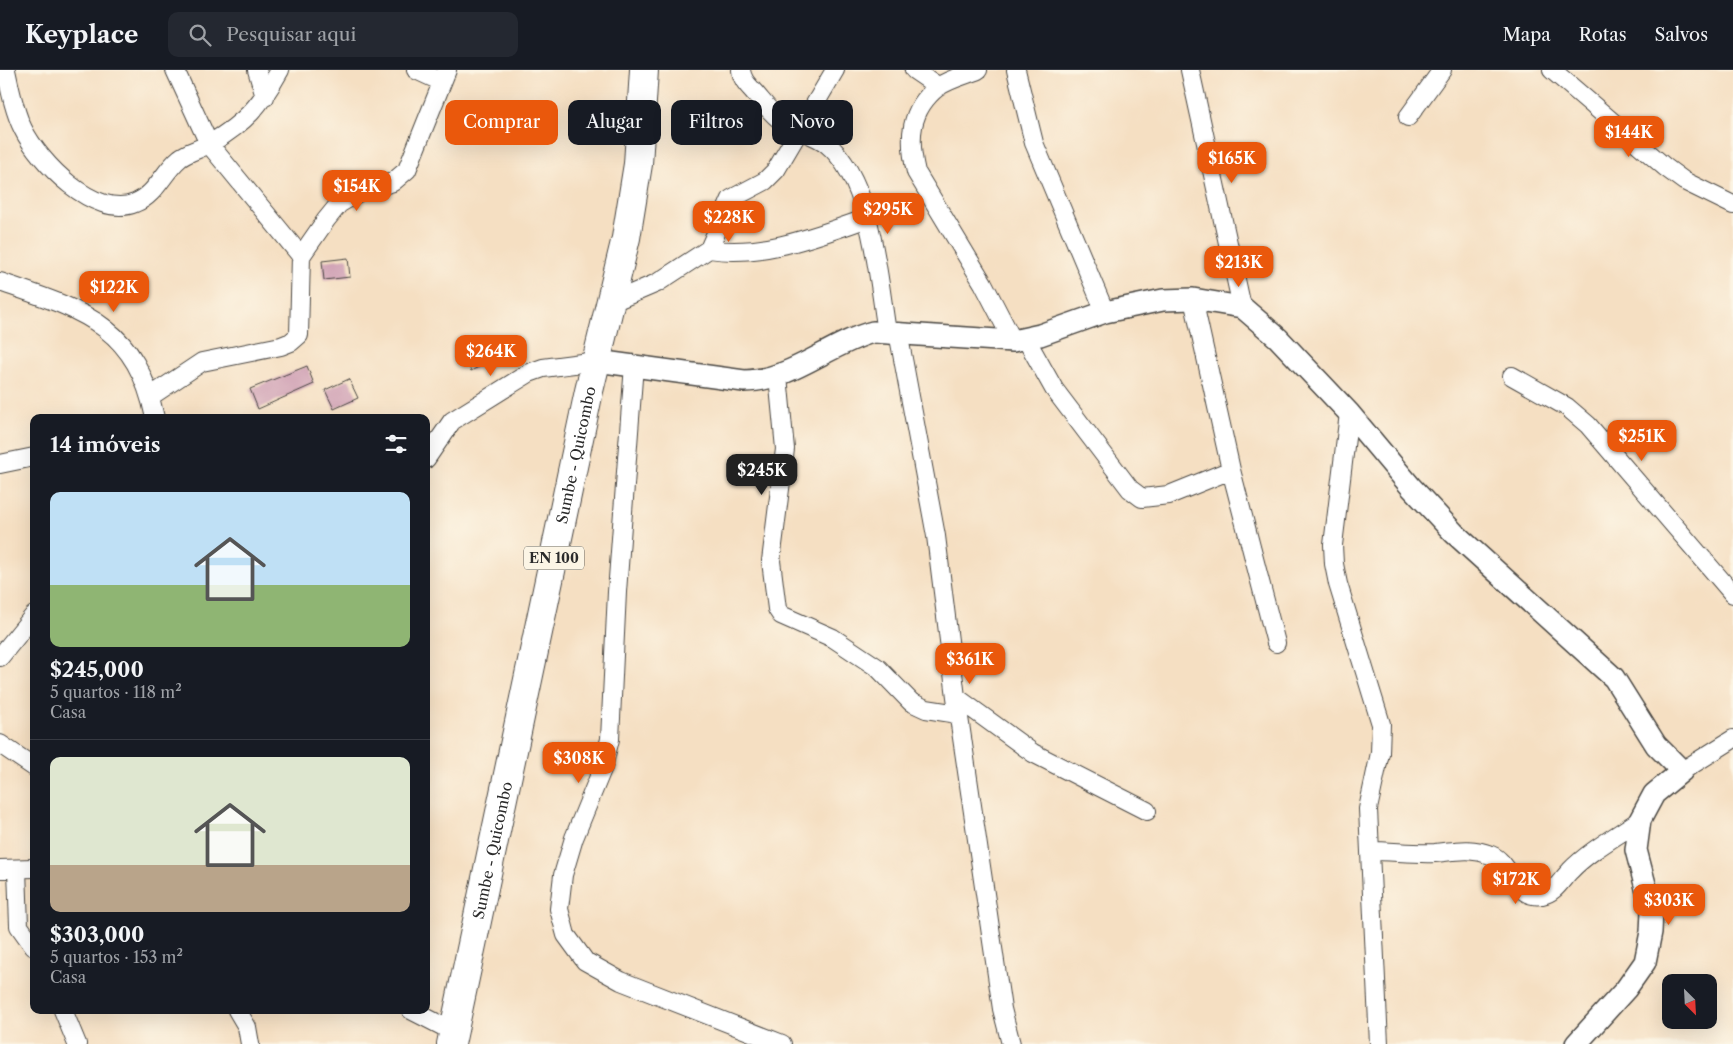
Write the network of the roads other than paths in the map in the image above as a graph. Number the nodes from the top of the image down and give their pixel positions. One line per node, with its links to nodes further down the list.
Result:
1 (6, 70): 21 (street)
2 (175, 70): 21 (street)
3 (257, 70): 17 (street)
4 (280, 70): 17 (street)
5 (416, 70): 15 (street)
6 (644, 70): 30 (main road, Sumbe - Quicombo / EN 100)
7 (741, 70): 19 (street)
8 (914, 70): 16 (street)
9 (978, 70): 16 (street)
10 (1016, 70): 32 (street)
11 (1190, 70): 31 (street)
12 (1442, 70): 20 (street)
13 (1552, 70): 24 (street)
14 (838, 71): 18 (street)
15 (444, 76): 27 (street)
16 (939, 86): 34 (street)
17 (265, 97): 21 (street)
18 (819, 100)
19 (772, 112)
20 (1408, 117)
21 (210, 144): 27 (street)
22 (790, 145): 26 (street)
23 (828, 145): 25 (street)
24 (1733, 205)
25 (868, 218): 26 (street); 33 (street)
26 (709, 249): 30 (street)
27 (301, 256): 39 (street)
28 (0, 282): 39 (street)
29 (1193, 299): 31 (street); 32 (street); 45 (street)
30 (610, 303): 35 (main road, Sumbe - Quicombo / EN 100)
31 (1242, 307): 40 (street)
32 (1105, 312): 34 (street)
33 (892, 332): 34 (street); 37 (street); 50 (street)
34 (1020, 340): 45 (street)
35 (597, 361): 36 (street); 42 (street); 63 (main road, Sumbe - Quicombo / EN 100)
36 (634, 366): 37 (street); 66 (street)
37 (778, 376): 50 (street)
38 (1512, 376): 46 (street)
39 (151, 396): 41 (street)
40 (1348, 413): 54 (street); 57 (street)
41 (154, 414)
42 (430, 453)
43 (30, 458): 44 (street)
44 (0, 464)
45 (1232, 470): 48 (street)
46 (1733, 594)
47 (30, 620): 49 (street)
48 (1276, 643)
49 (0, 657)
50 (957, 706): 55 (street); 67 (street)
51 (1733, 738): 54 (street)
52 (0, 744): 53 (street)
53 (30, 764)
54 (1682, 771): 56 (street)
55 (1147, 812)
56 (1640, 820): 57 (street); 69 (street)
57 (1370, 851): 68 (street)
58 (17, 869): 59 (street)
59 (30, 941)
60 (65, 1014): 64 (street)
61 (239, 1014): 65 (street)
62 (417, 1014): 63 (street)
63 (453, 1038)
64 (77, 1044)
65 (250, 1044)
66 (782, 1044)
67 (1011, 1044)
68 (1379, 1044)
69 (1576, 1044)

